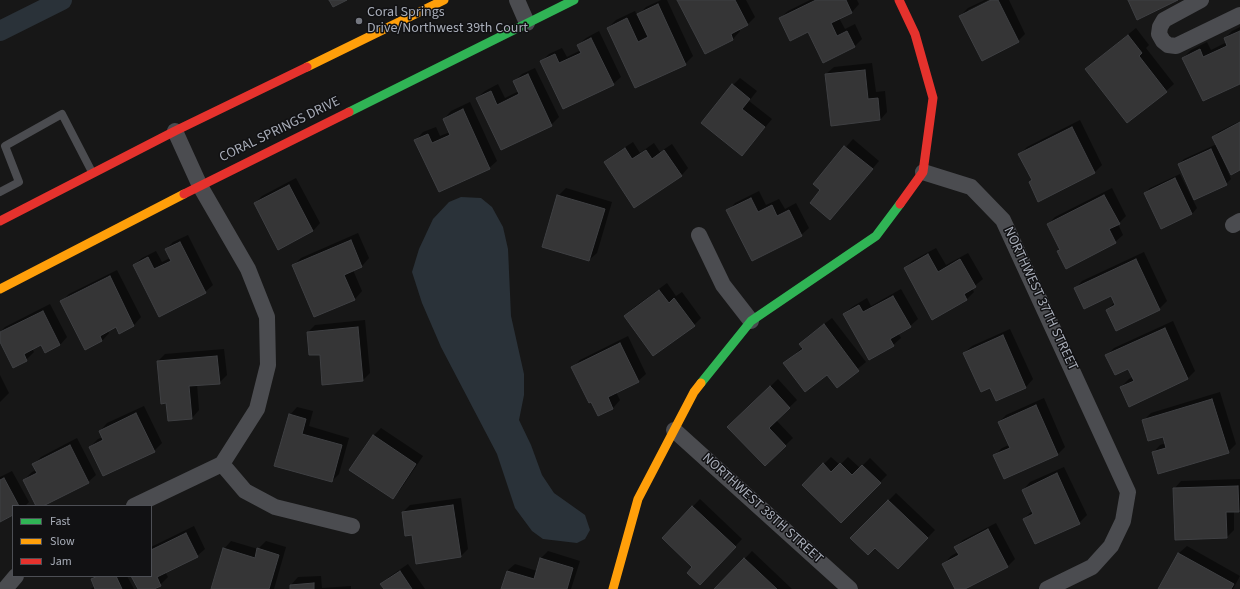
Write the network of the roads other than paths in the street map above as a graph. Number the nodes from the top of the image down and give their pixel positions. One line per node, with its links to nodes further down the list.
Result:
1 (444, 0): 8 (main road)
2 (517, 0): 7 (street)
3 (574, 0): 7 (main road, CORAL SPRINGS DRIVE)
4 (899, 0): 9 (main road)
5 (1201, 0): 6 (street)
6 (1240, 15)
7 (527, 23): 11 (main road, CORAL SPRINGS DRIVE)
8 (175, 131): 10 (main road); 11 (street)
9 (923, 172): 16 (main road); 25 (street, NORTHWEST 37TH STREET)
10 (92, 173): 12 (lane); 13 (main road)
11 (200, 186): 15 (main road, CORAL SPRINGS DRIVE); 18 (street)
12 (0, 192)
13 (0, 221)
14 (699, 235): 16 (street)
15 (0, 289)
16 (751, 321): 17 (main road)
17 (674, 430): 23 (main road); 24 (street, NORTHWEST 38TH STREET)
18 (222, 464): 19 (street); 20 (street)
19 (136, 505)
20 (352, 526)
21 (15, 577): 22 (street)
22 (5, 589)
23 (613, 589)
24 (850, 589)
25 (1047, 589)

